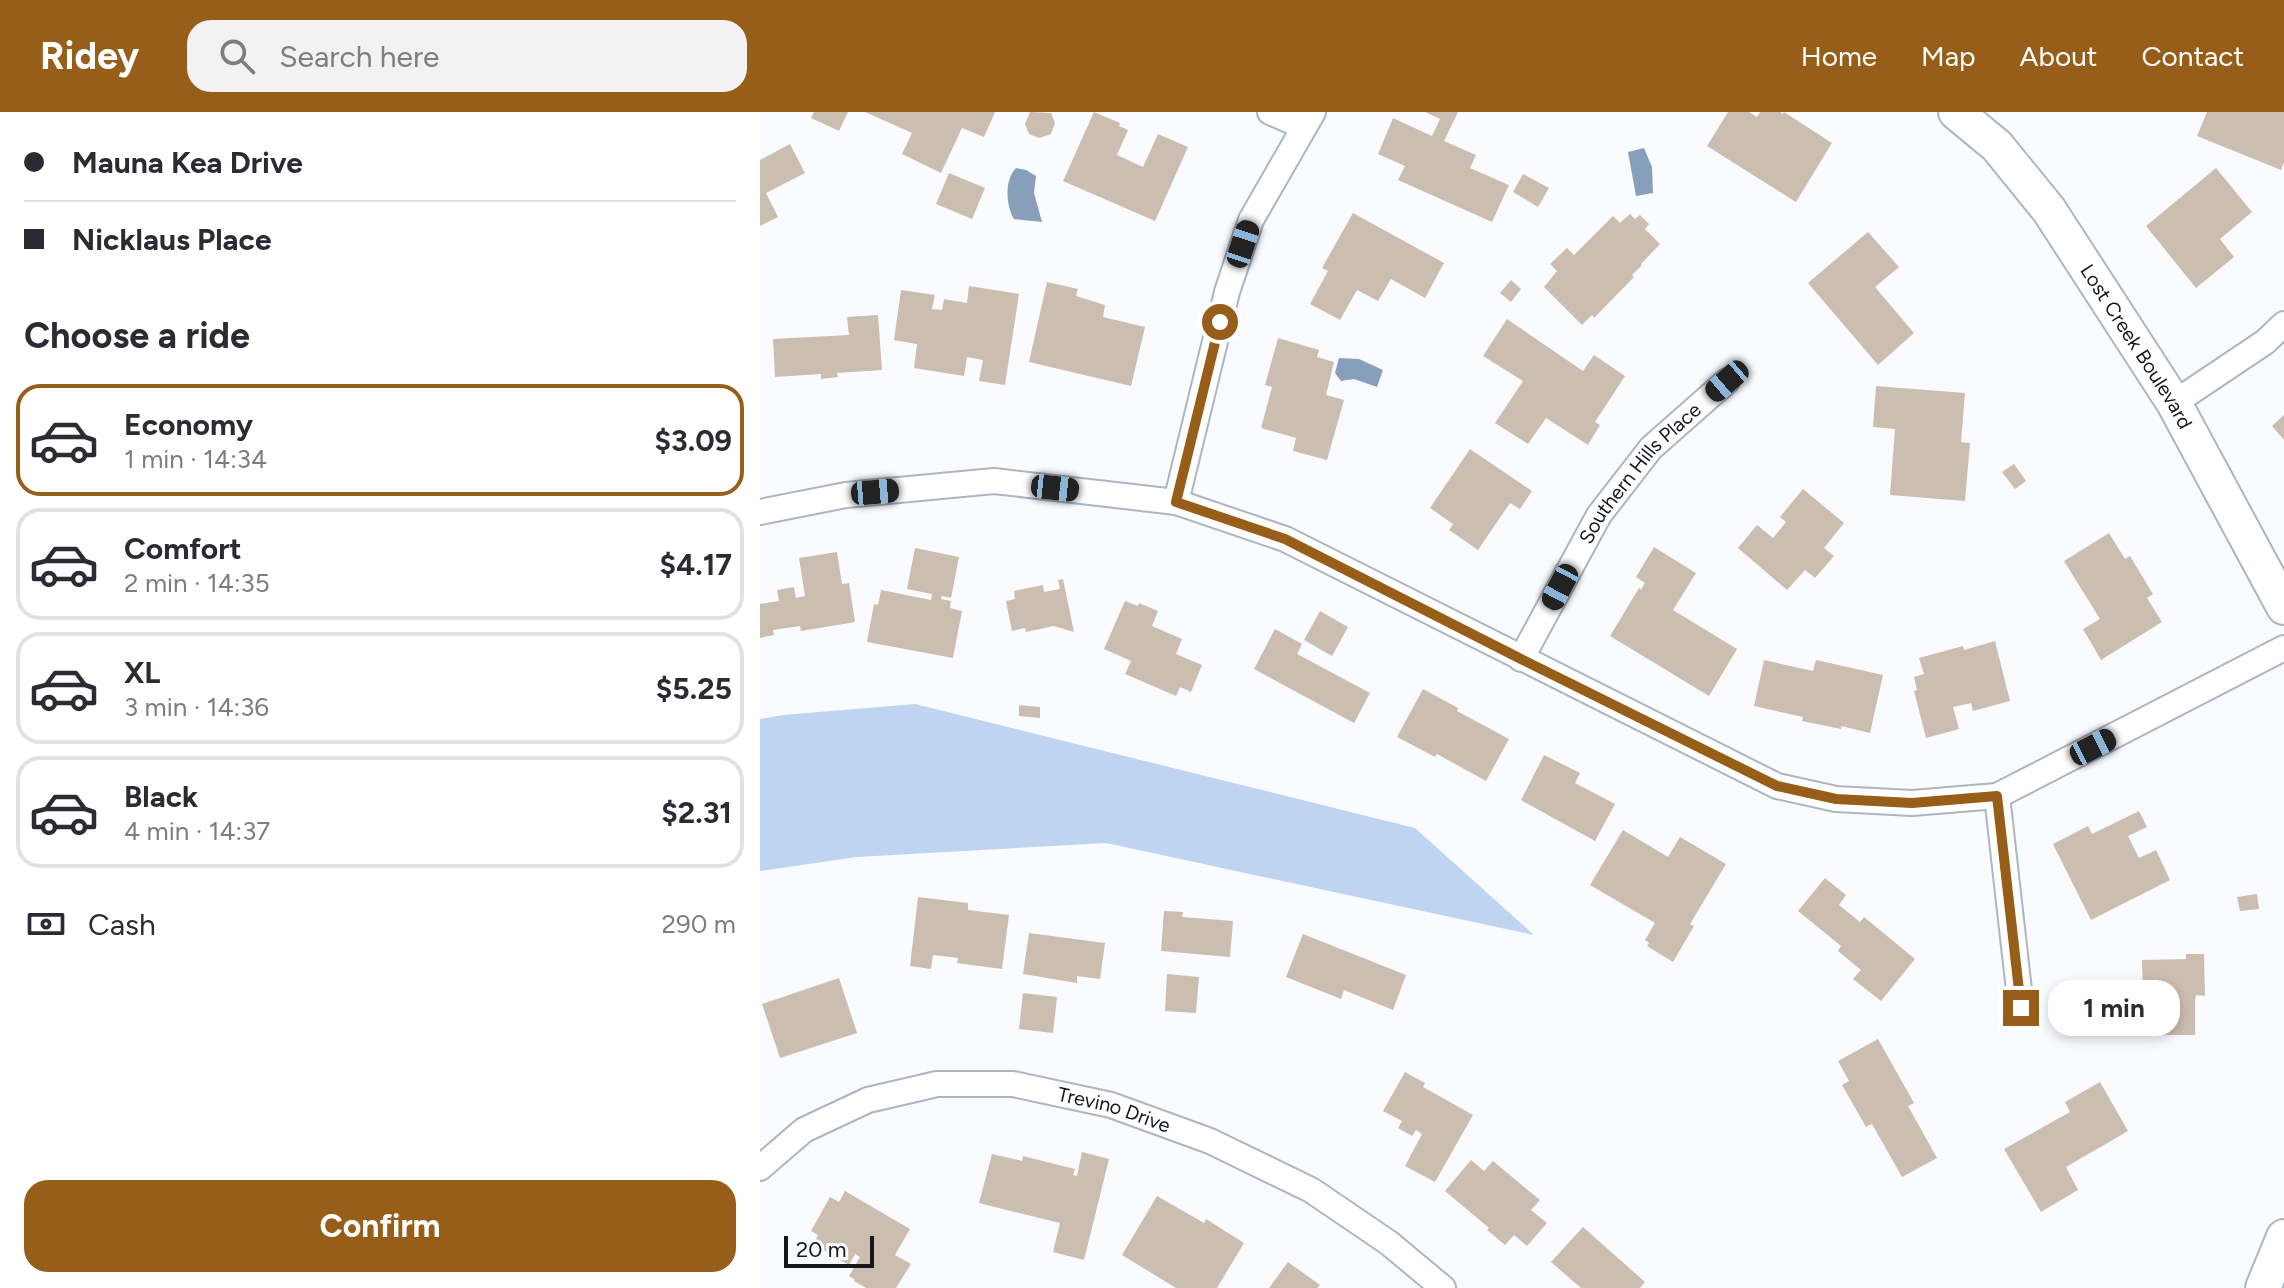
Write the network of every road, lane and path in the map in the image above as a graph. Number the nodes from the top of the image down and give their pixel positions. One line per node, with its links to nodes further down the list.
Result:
1 (1270, 112): 3 (street)
2 (1956, 112): 6 (street, Lost Creek Boulevard)
3 (1309, 119): 7 (street)
4 (2284, 324): 6 (street)
5 (1727, 381): 11 (street, Southern Hills Place)
6 (2174, 403): 9 (street, Lost Creek Boulevard)
7 (1176, 502): 8 (street); 11 (street)
8 (760, 512)
9 (2284, 607)
10 (2284, 648): 12 (street)
11 (1521, 659): 12 (street)
12 (1997, 796): 13 (street)
13 (2021, 1008)
14 (760, 1168): 16 (street, Trevino Drive)
15 (2284, 1237): 17 (street)
16 (1443, 1288)
17 (2263, 1288)

